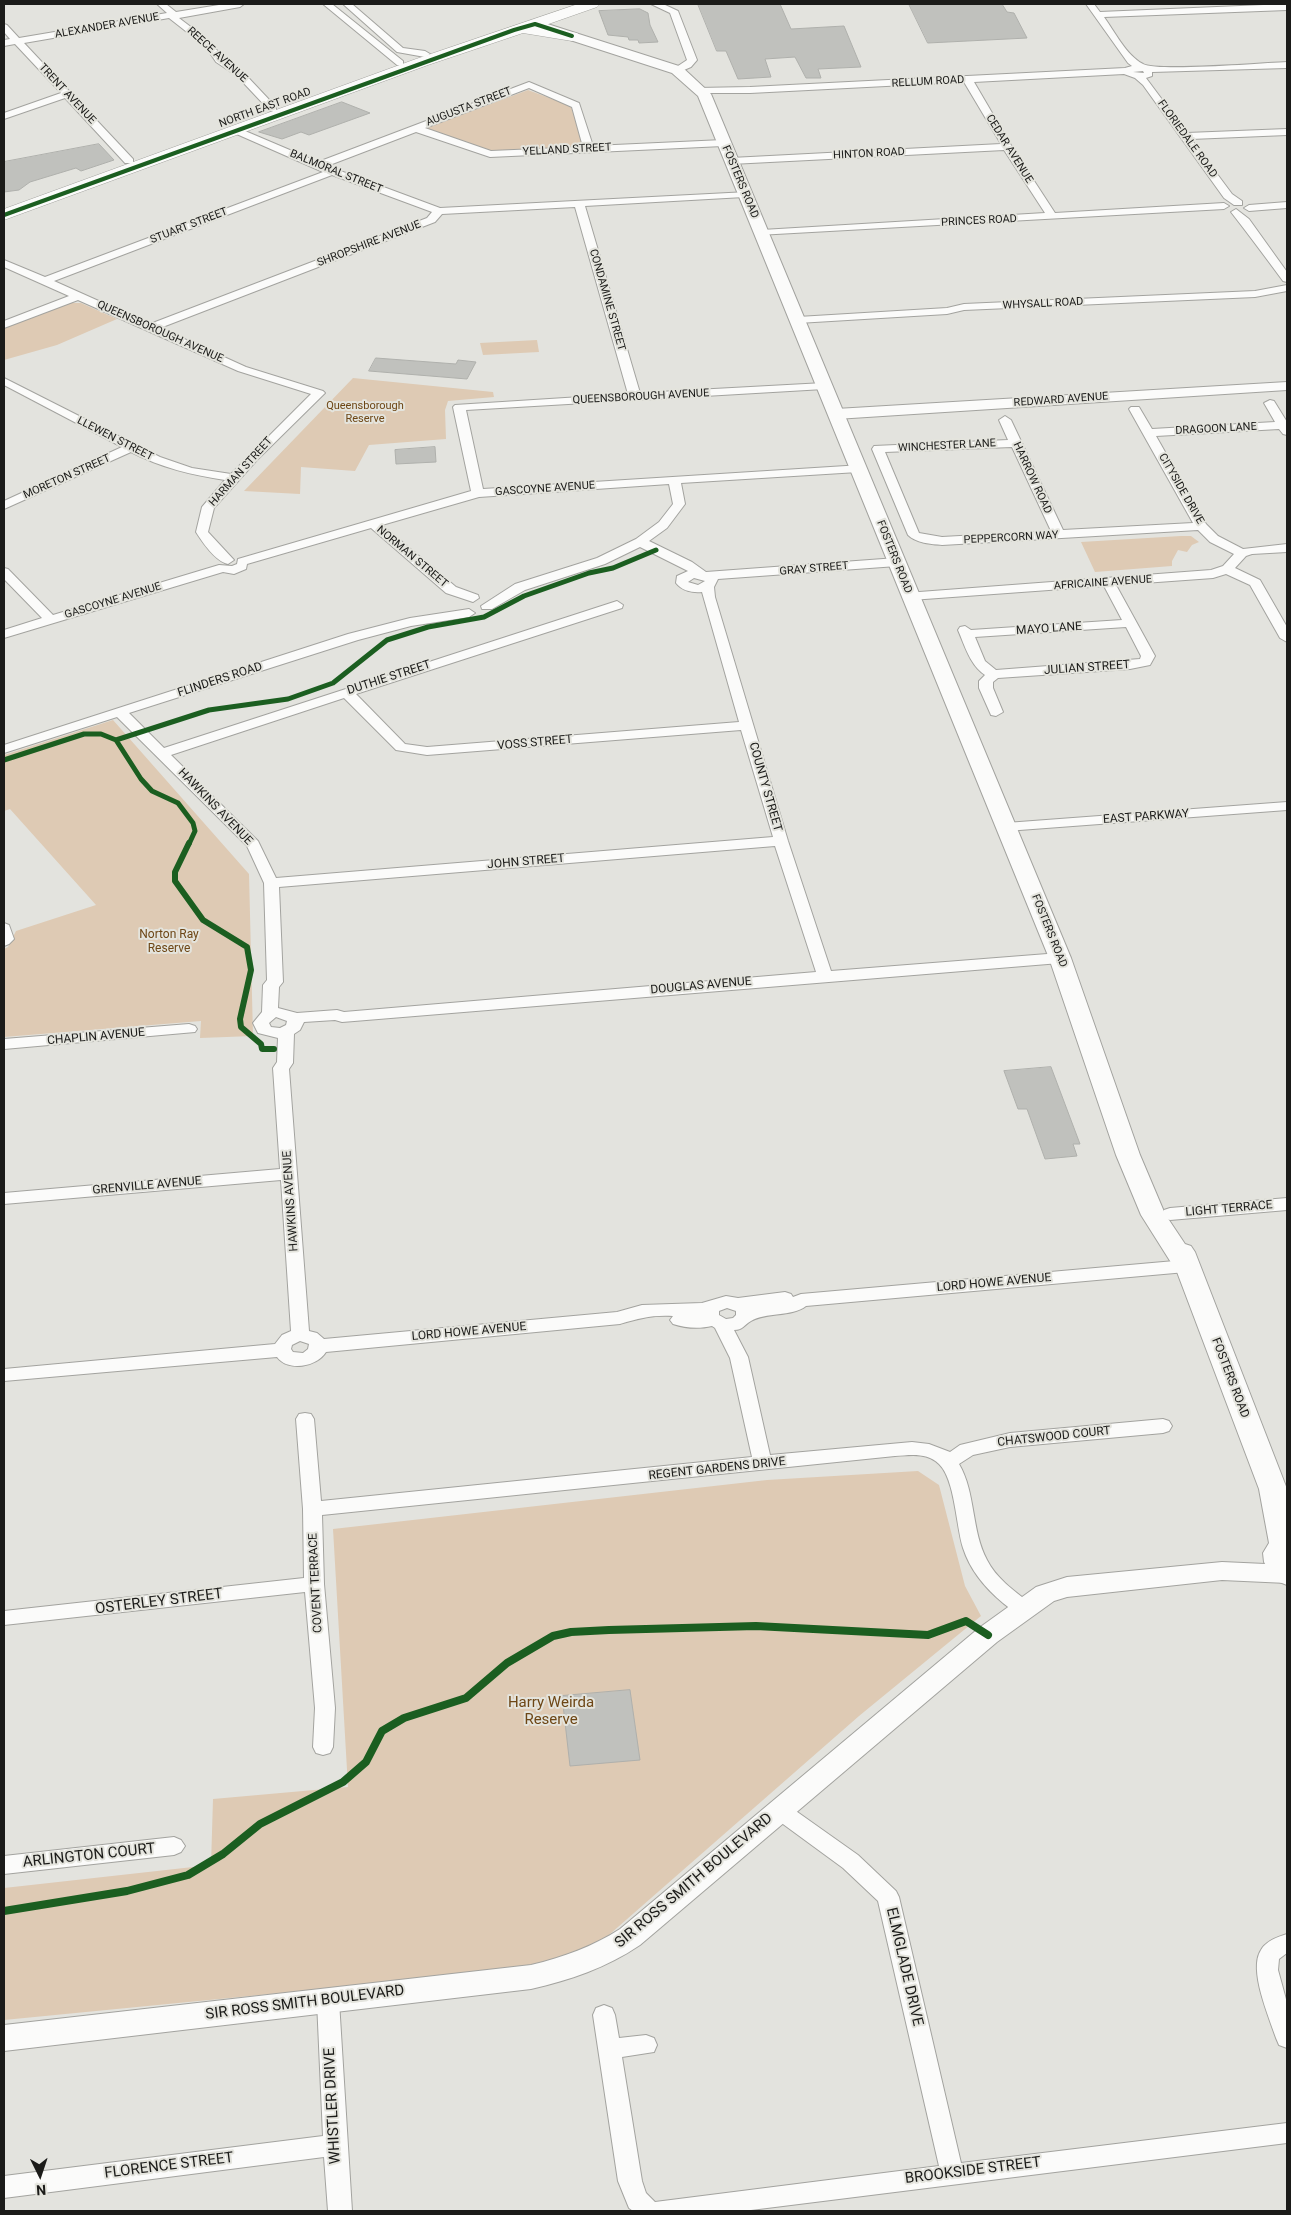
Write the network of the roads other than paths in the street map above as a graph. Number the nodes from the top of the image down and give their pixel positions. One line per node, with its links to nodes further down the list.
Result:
1 (161, 4): 10 (street, REECE AVENUE)
2 (240, 4): 10 (street, ALEXANDER AVENUE)
3 (327, 4): 13 (street)
4 (347, 4): 12 (street)
5 (592, 4): 9 (highway, NORTH EAST ROAD)
6 (655, 4): 22 (street)
7 (1090, 4): 11 (street, FLORIEDALE ROAD)
8 (1287, 7): 11 (street)
9 (562, 10): 14 (highway, NORTH EAST ROAD); 16 (main road)
10 (174, 15): 17 (street, ALEXANDER AVENUE); 27 (street, REECE AVENUE)
11 (1098, 15): 23 (street, FLORIEDALE ROAD)
12 (367, 20): 13 (street); 19 (street)
13 (350, 23): 20 (street)
14 (523, 25): 16 (highway); 16 (main road, FOSTERS ROAD); 19 (highway, NORTH EAST ROAD)
15 (4, 27): 17 (street, TRENT AVENUE)
16 (572, 36): 22 (main road, FOSTERS ROAD)
17 (17, 41): 18 (street, ALEXANDER AVENUE); 26 (street, TRENT AVENUE)
18 (4, 43)
19 (424, 58): 20 (highway, NORTH EAST ROAD); 27 (highway, NORTH EAST ROAD)
20 (400, 64): 27 (highway, NORTH EAST ROAD)
21 (1287, 65): 23 (street, RELLUM ROAD)
22 (677, 70): 25 (main road, FOSTERS ROAD)
23 (1138, 72): 24 (street, RELLUM ROAD); 32 (street, FLORIEDALE ROAD)
24 (968, 80): 25 (street, RELLUM ROAD); 34 (street, CEDAR AVENUE)
25 (702, 92): 33 (main road, FOSTERS ROAD)
26 (68, 94): 28 (street); 37 (street, TRENT AVENUE)
27 (278, 111): 29 (highway, NORTH EAST ROAD)
28 (4, 116)
29 (230, 128): 37 (highway, NORTH EAST ROAD); 38 (street, BALMORAL STREET)
30 (415, 128): 35 (street, YELLAND STREET); 35 (street, AUGUSTA STREET); 38 (street, AUGUSTA STREET)
31 (1287, 132): 32 (street)
32 (1184, 136): 45 (street, FLORIEDALE ROAD)
33 (723, 143): 35 (street, YELLAND STREET); 36 (main road, FOSTERS ROAD)
34 (1007, 147): 36 (street, HINTON ROAD); 49 (street, CEDAR AVENUE)
35 (589, 149)
36 (731, 161): 40 (main road, FOSTERS ROAD)
37 (134, 164): 44 (highway, NORTH EAST ROAD); 48 (highway, NORTH EAST ROAD)
38 (318, 166): 39 (street, BALMORAL STREET)
39 (332, 172): 47 (street, BALMORAL STREET); 53 (street, STUART STREET)
40 (744, 194): 41 (street); 50 (main road, FOSTERS ROAD)
41 (579, 204): 47 (street); 63 (street, CONDAMINE STREET)
42 (1287, 205): 43 (street, PRINCES ROAD)
43 (1275, 206): 45 (street, PRINCES ROAD)
44 (4, 207)
45 (1236, 208): 46 (street, PRINCES ROAD); 52 (street, FLORIEDALE ROAD)
46 (1195, 209): 49 (street, PRINCES ROAD)
47 (439, 211): 58 (street, SHROPSHIRE AVENUE)
48 (4, 214)
49 (1053, 217): 50 (street, PRINCES ROAD)
50 (762, 234): 56 (main road, FOSTERS ROAD)
51 (4, 263): 53 (street, QUEENSBOROUGH AVENUE)
52 (1287, 279)
53 (46, 280): 55 (street, QUEENSBOROUGH AVENUE)
54 (1287, 288): 56 (street, WHYSALL ROAD)
55 (78, 296): 57 (street); 58 (street, QUEENSBOROUGH AVENUE)
56 (798, 320): 60 (main road, FOSTERS ROAD)
57 (4, 325)
58 (150, 328): 62 (street, QUEENSBOROUGH AVENUE)
59 (4, 381): 72 (street, LLEWEN STREET)
60 (824, 386): 63 (street, QUEENSBOROUGH AVENUE); 67 (main road, FOSTERS ROAD)
61 (1287, 386): 67 (street, REDWARD AVENUE)
62 (319, 393): 75 (street, HARMAN STREET)
63 (635, 397): 65 (street, QUEENSBOROUGH AVENUE)
64 (1270, 402): 69 (street)
65 (458, 407): 77 (street)
66 (1135, 409): 70 (street, CITYSIDE DRIVE)
67 (836, 414): 74 (main road, FOSTERS ROAD)
68 (1004, 420): 71 (street, HARROW ROAD)
69 (1286, 427): 70 (street, DRAGOON LANE)
70 (1149, 433): 80 (street, CITYSIDE DRIVE)
71 (1016, 443): 73 (street, WINCHESTER LANE); 81 (street, HARROW ROAD)
72 (130, 448): 75 (street, LLEWEN STREET); 78 (street, MORETON STREET)
73 (878, 450): 81 (street, PEPPERCORN WAY)
74 (858, 468): 76 (street, GASCOYNE AVENUE); 85 (main road, FOSTERS ROAD)
75 (234, 478): 86 (street, HARMAN STREET)
76 (674, 480): 77 (street, GASCOYNE AVENUE); 82 (street)
77 (478, 493): 79 (street, GASCOYNE AVENUE)
78 (4, 505)
79 (374, 524): 86 (street, GASCOYNE AVENUE); 91 (street, NORMAN STREET)
80 (1201, 526): 81 (street, PEPPERCORN WAY); 84 (street, CITYSIDE DRIVE)
81 (1059, 535)
82 (640, 542): 90 (street, GRAY STREET); 93 (street)
83 (1287, 548): 84 (street)
84 (1242, 553): 87 (street)
85 (896, 562): 90 (street, GRAY STREET); 92 (main road, FOSTERS ROAD)
86 (225, 564): 97 (street, GASCOYNE AVENUE)
87 (1227, 569): 89 (street, AFRICAINE AVENUE); 99 (street)
88 (4, 572): 97 (street)
89 (1109, 583): 92 (street, AFRICAINE AVENUE); 98 (street, JULIAN STREET)
90 (705, 584): 106 (street, COUNTY STREET)
91 (451, 590): 93 (street, NORMAN STREET); 95 (street, NORMAN STREET)
92 (911, 596): 110 (main road, FOSTERS ROAD)
93 (479, 601): 95 (street)
94 (617, 605): 103 (street, DUTHIE STREET)
95 (461, 608): 96 (street, FLINDERS ROAD)
96 (438, 617): 104 (street, FLINDERS ROAD)
97 (51, 620): 100 (street, GASCOYNE AVENUE)
98 (1131, 623): 102 (street, JULIAN STREET); 102 (street, MAYO LANE)
99 (1283, 623): 101 (street)
100 (4, 634)
101 (1287, 638)
102 (994, 674): 105 (street)
103 (346, 692): 106 (street, VOSS STREET); 108 (street, DUTHIE STREET)
104 (120, 712): 107 (street, FLINDERS ROAD); 108 (street, HAWKINS AVENUE)
105 (996, 712)
106 (747, 725): 111 (street, COUNTY STREET)
107 (4, 749)
108 (162, 753): 112 (street, HAWKINS AVENUE)
109 (1287, 806): 110 (street, EAST PARKWAY)
110 (1006, 827): 113 (main road, FOSTERS ROAD)
111 (781, 841): 112 (street, JOHN STREET); 114 (street, COUNTY STREET)
112 (271, 882): 115 (street, HAWKINS AVENUE)
113 (1060, 958): 114 (street, DOUGLAS AVENUE); 118 (main road, FOSTERS ROAD)
114 (826, 976): 115 (street, DOUGLAS AVENUE)
115 (283, 1023): 119 (street, HAWKINS AVENUE)
116 (189, 1029): 117 (street, CHAPLIN AVENUE)
117 (4, 1044)
118 (1095, 1055): 122 (main road, FOSTERS ROAD); 123 (main road, FOSTERS ROAD)
119 (290, 1174): 120 (street, GRENVILLE AVENUE); 126 (street, HAWKINS AVENUE)
120 (4, 1198)
121 (1287, 1204): 122 (street, LIGHT TERRACE)
122 (1170, 1214): 123 (main road, FOSTERS ROAD)
123 (1186, 1266): 124 (street, LORD HOWE AVENUE); 135 (main road, FOSTERS ROAD)
124 (741, 1314): 125 (street); 125 (street); 129 (street)
125 (716, 1317): 127 (street, LORD HOWE AVENUE); 129 (street)
126 (300, 1335): 127 (street); 128 (street)
127 (319, 1346): 128 (street)
128 (282, 1350): 130 (street)
129 (739, 1357): 134 (street)
130 (4, 1375)
131 (305, 1419): 136 (street, COVENT TERRACE)
132 (1163, 1426): 133 (street, CHATSWOOD COURT)
133 (949, 1462): 134 (street, REGENT GARDENS DRIVE); 139 (street)
134 (763, 1464): 136 (street, REGENT GARDENS DRIVE)
135 (1280, 1498): 137 (main road, FOSTERS ROAD)
136 (312, 1508): 138 (street, COVENT TERRACE)
137 (1284, 1558): 139 (street, SIR ROSS SMITH BOULEVARD)
138 (314, 1584): 140 (street, OSTERLEY STREET); 141 (street, COVENT TERRACE)
139 (1023, 1608): 142 (street, SIR ROSS SMITH BOULEVARD)
140 (4, 1618)
141 (322, 1747)
142 (779, 1810): 146 (street, SIR ROSS SMITH BOULEVARD); 154 (street, ELMGLADE DRIVE)
143 (174, 1846): 144 (street, ARLINGTON COURT)
144 (4, 1865)
145 (1287, 1943): 149 (street)
146 (328, 2000): 148 (street, SIR ROSS SMITH BOULEVARD); 153 (street, WHISTLER DRIVE)
147 (604, 2015): 151 (street)
148 (4, 2038)
149 (1287, 2038)
150 (646, 2045): 151 (street)
151 (610, 2050): 157 (street)
152 (1287, 2133): 154 (street, BROOKSIDE STREET)
153 (335, 2145): 155 (street, FLORENCE STREET); 156 (street, WHISTLER DRIVE)
154 (952, 2173): 158 (street, BROOKSIDE STREET)
155 (4, 2187)
156 (340, 2211)
157 (649, 2211)
158 (659, 2211)

